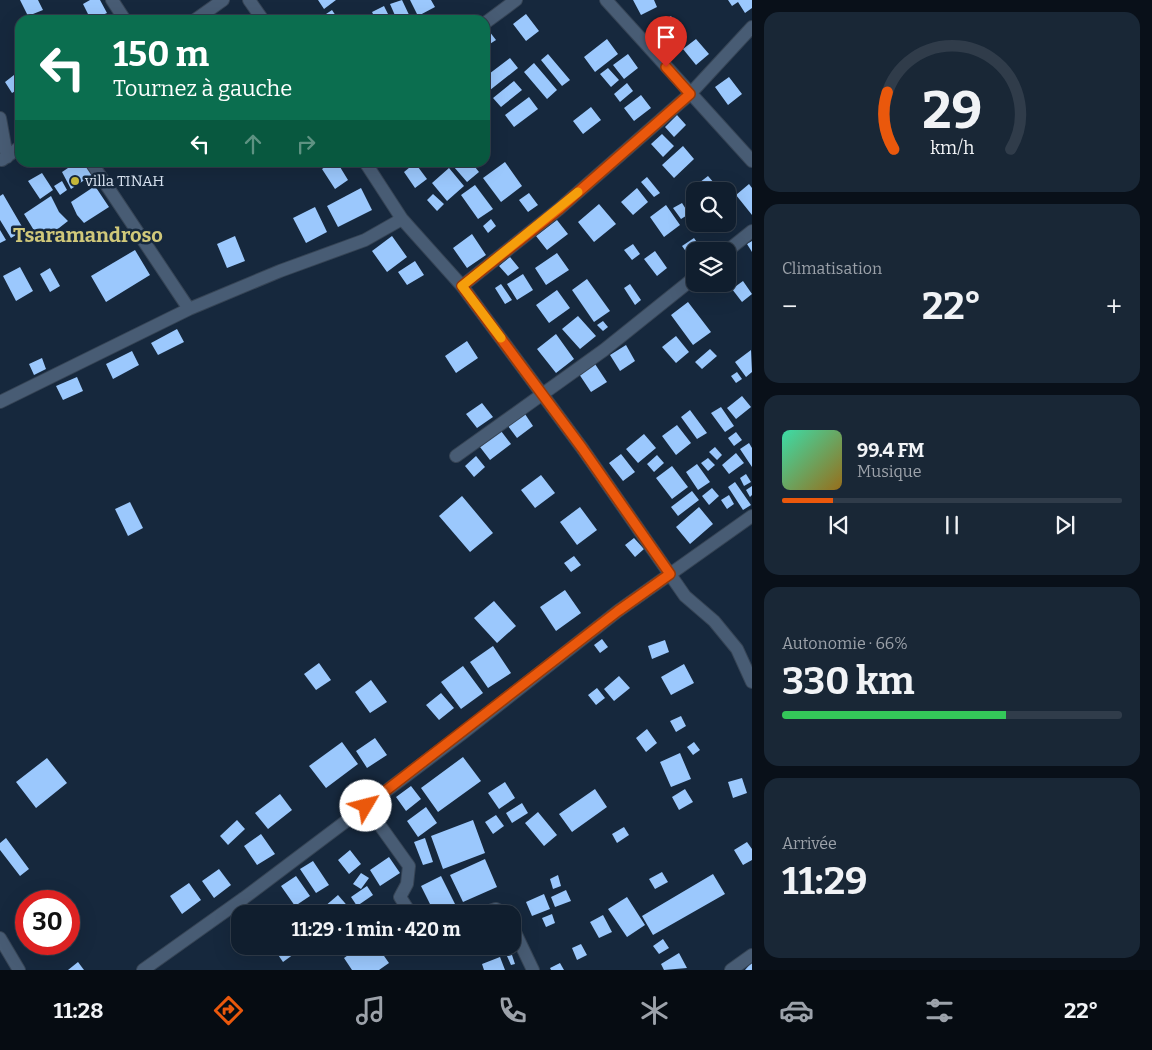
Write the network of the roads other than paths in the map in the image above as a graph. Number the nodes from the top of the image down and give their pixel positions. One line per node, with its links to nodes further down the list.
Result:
1 (112, 0): 6 (street)
2 (223, 0): 7 (street)
3 (249, 0): 8 (street)
4 (516, 0): 9 (street)
5 (606, 0): 11 (street)
6 (121, 15)
7 (202, 15)
8 (260, 15)
9 (490, 19)
10 (752, 27): 11 (street)
11 (690, 94): 15 (street); 22 (street)
12 (0, 118): 14 (street)
13 (15, 151): 14 (street)
14 (3, 159)
15 (752, 161)
16 (94, 167): 23 (street)
17 (368, 167): 18 (street)
18 (402, 219): 22 (street); 23 (street)
19 (752, 232): 20 (street)
20 (736, 244)
21 (686, 284): 24 (street)
22 (462, 286): 24 (street)
23 (190, 309): 25 (street)
24 (542, 394): 26 (street); 28 (street)
25 (0, 402)
26 (456, 456)
27 (752, 516): 28 (street)
28 (670, 574): 29 (street); 30 (street)
29 (752, 682)
30 (366, 806): 31 (street); 36 (street)
31 (405, 905)
32 (0, 938): 35 (street)
33 (521, 945): 37 (street)
34 (752, 955): 38 (street)
35 (19, 970)
36 (143, 970)
37 (533, 970)
38 (731, 970)

